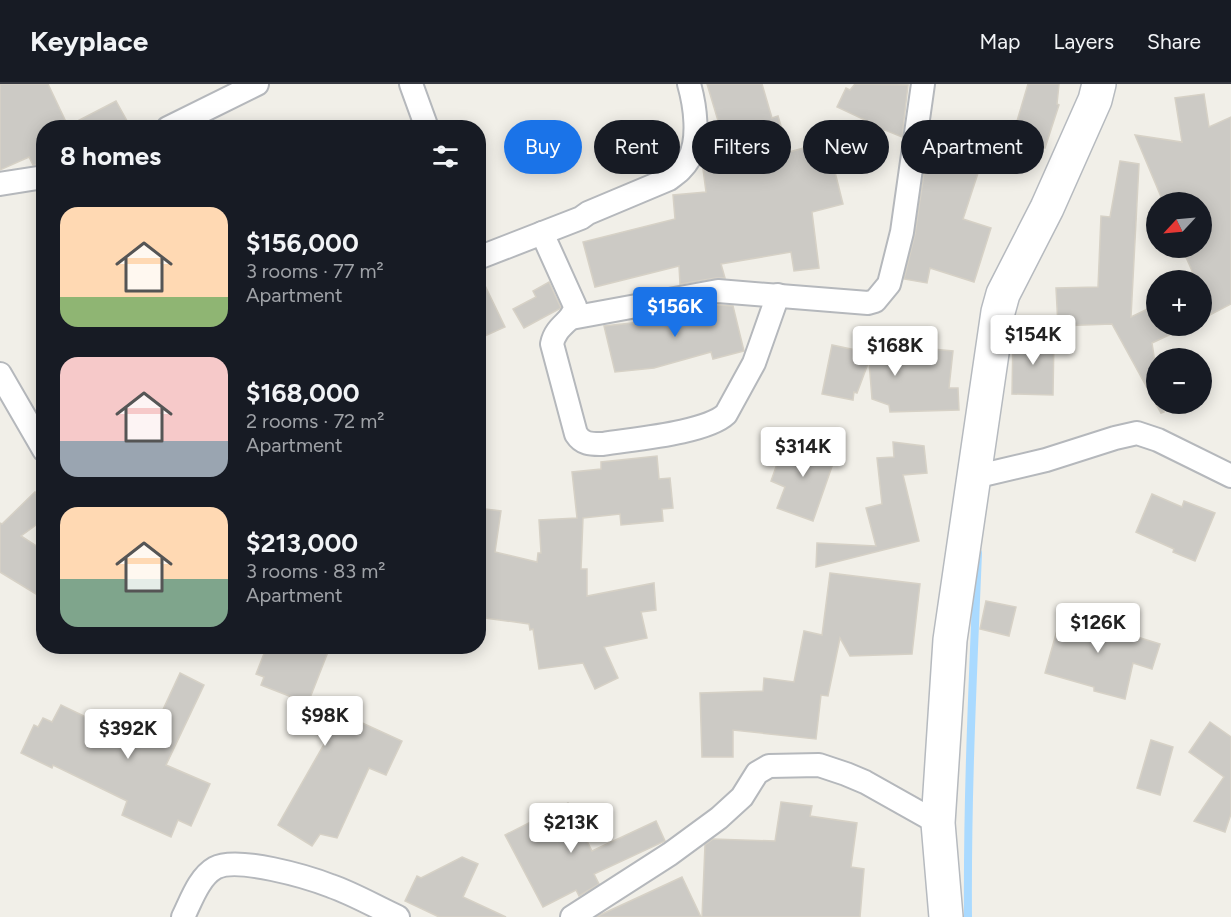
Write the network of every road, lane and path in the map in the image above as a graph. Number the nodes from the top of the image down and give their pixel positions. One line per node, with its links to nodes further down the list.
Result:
1 (257, 84): 6 (street)
2 (411, 84): 7 (street)
3 (689, 84): 10 (street)
4 (923, 84): 12 (street)
5 (1099, 84): 17 (street)
6 (184, 120)
7 (424, 120)
8 (36, 178): 9 (street)
9 (0, 184)
10 (542, 233): 11 (street); 13 (street)
11 (486, 255)
12 (778, 295): 13 (street); 13 (street)
13 (571, 318)
14 (0, 374): 15 (street)
15 (36, 436)
16 (1231, 476): 17 (street)
17 (974, 477): 18 (street)
18 (938, 823): 21 (street); 22 (street)
19 (183, 917): 20 (street)
20 (398, 917)
21 (572, 917)
22 (946, 917)

